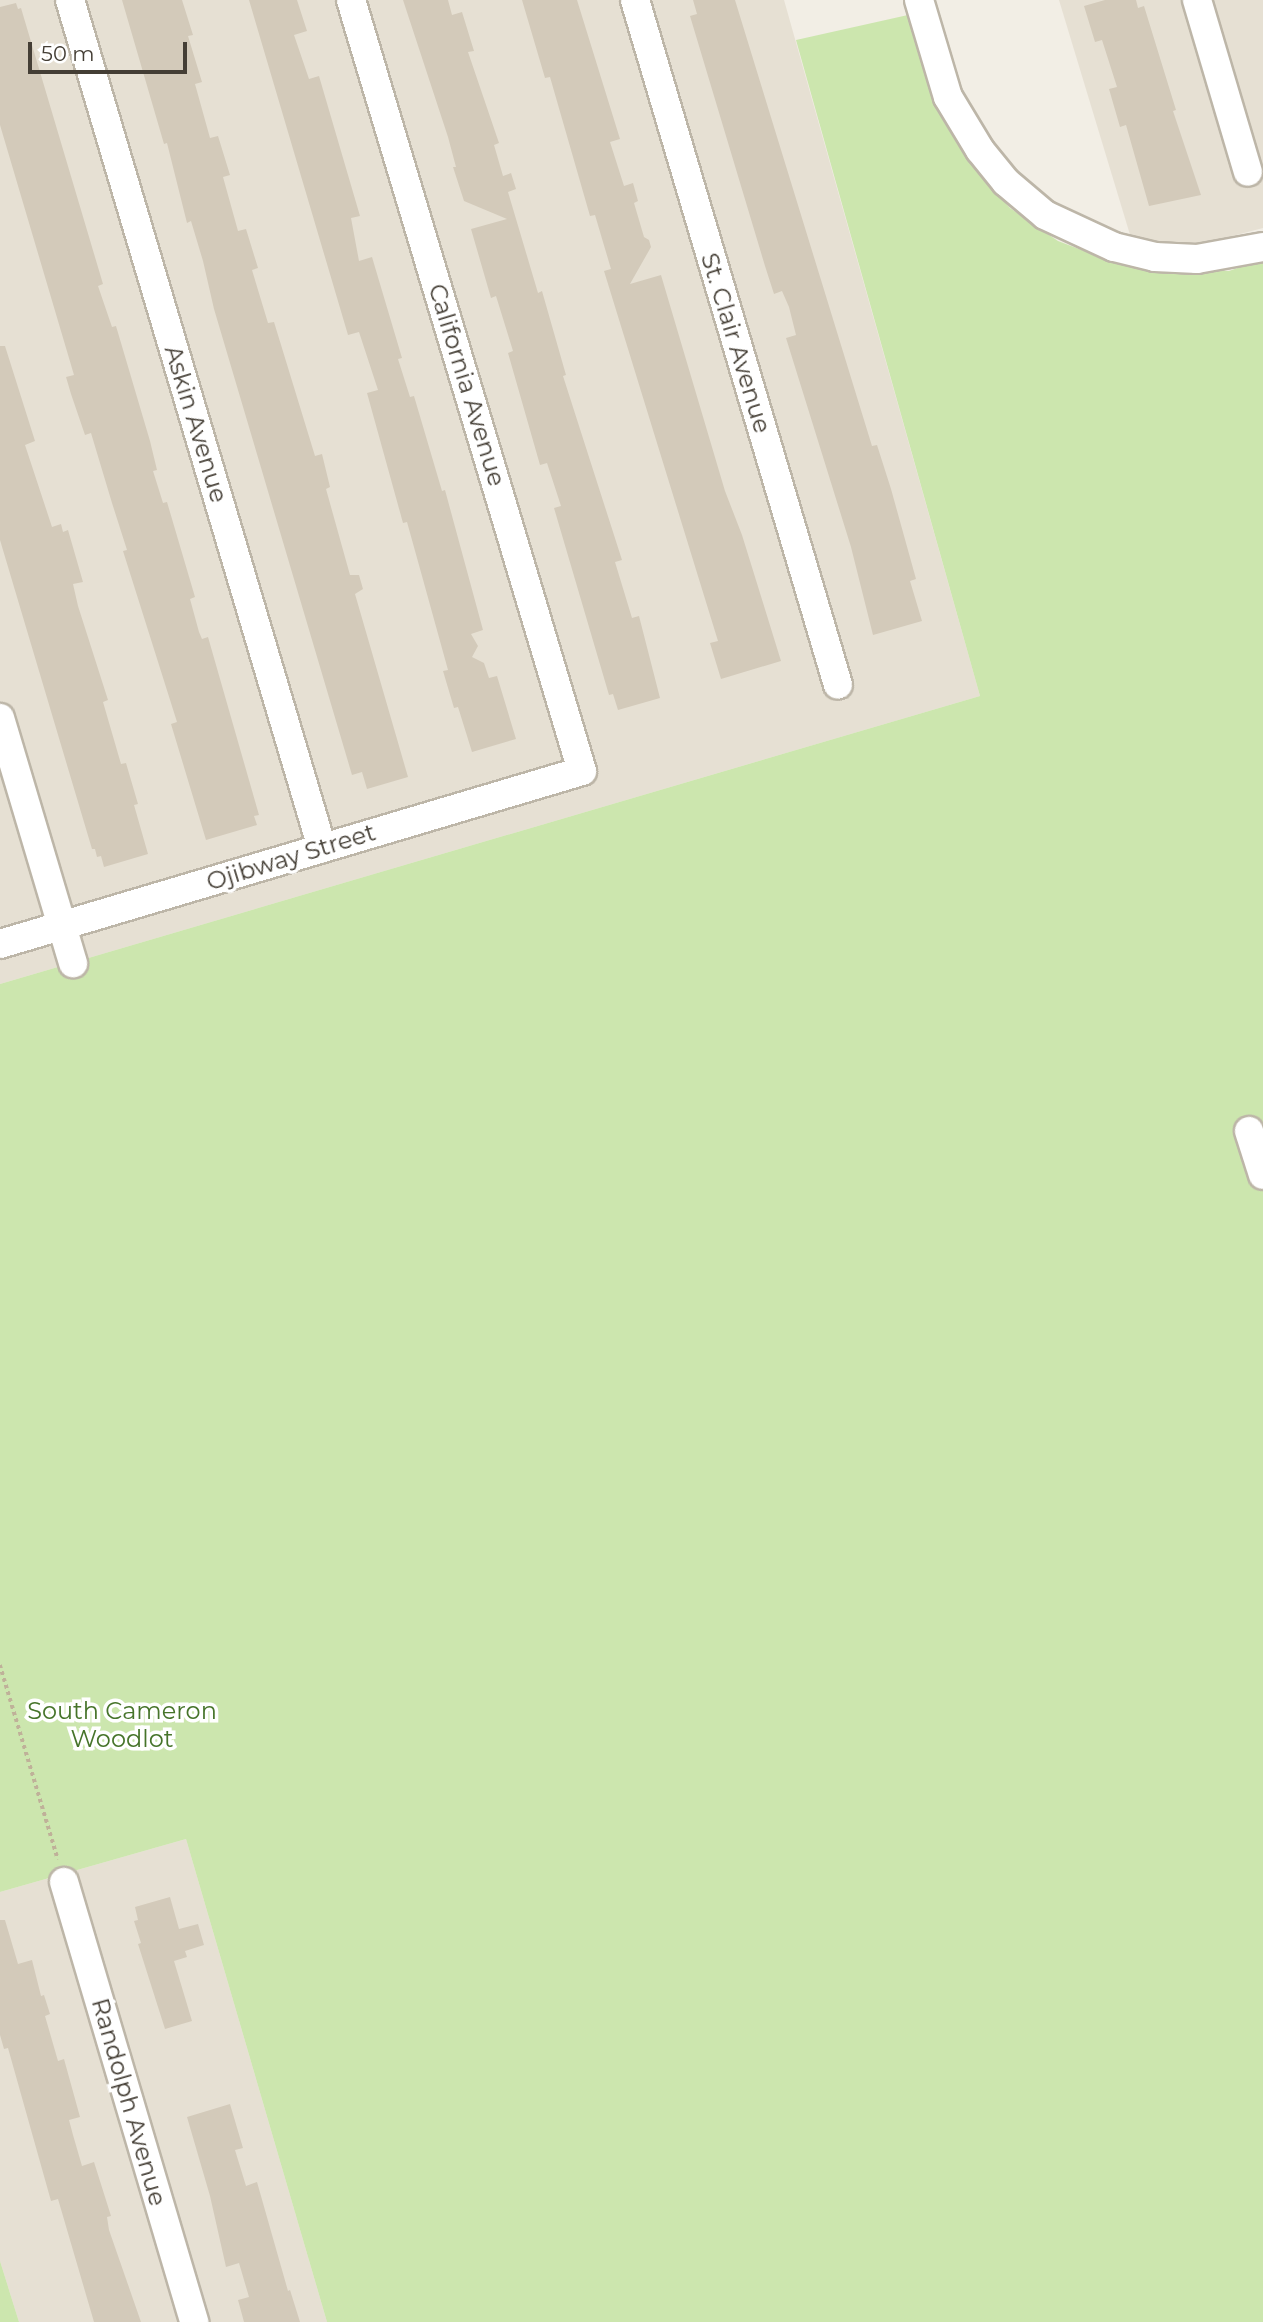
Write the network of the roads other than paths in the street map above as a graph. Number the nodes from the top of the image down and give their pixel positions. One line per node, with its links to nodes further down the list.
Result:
1 (70, 0): 11 (street, Askin Avenue)
2 (351, 0): 10 (street, California Avenue)
3 (635, 0): 8 (street, St. Clair Avenue)
4 (919, 0): 7 (street)
5 (1197, 0): 6 (street)
6 (1248, 172)
7 (1263, 247)
8 (838, 685)
9 (0, 718): 12 (street)
10 (582, 771): 11 (street, Ojibway Street)
11 (322, 848): 12 (street, Ojibway Street)
12 (62, 926): 13 (street, Ojibway Street); 14 (street)
13 (0, 944)
14 (73, 963)
15 (1249, 1131): 16 (street)
16 (1263, 1175)
17 (61, 1871): 18 (street, Randolph Avenue)
18 (194, 2322)

